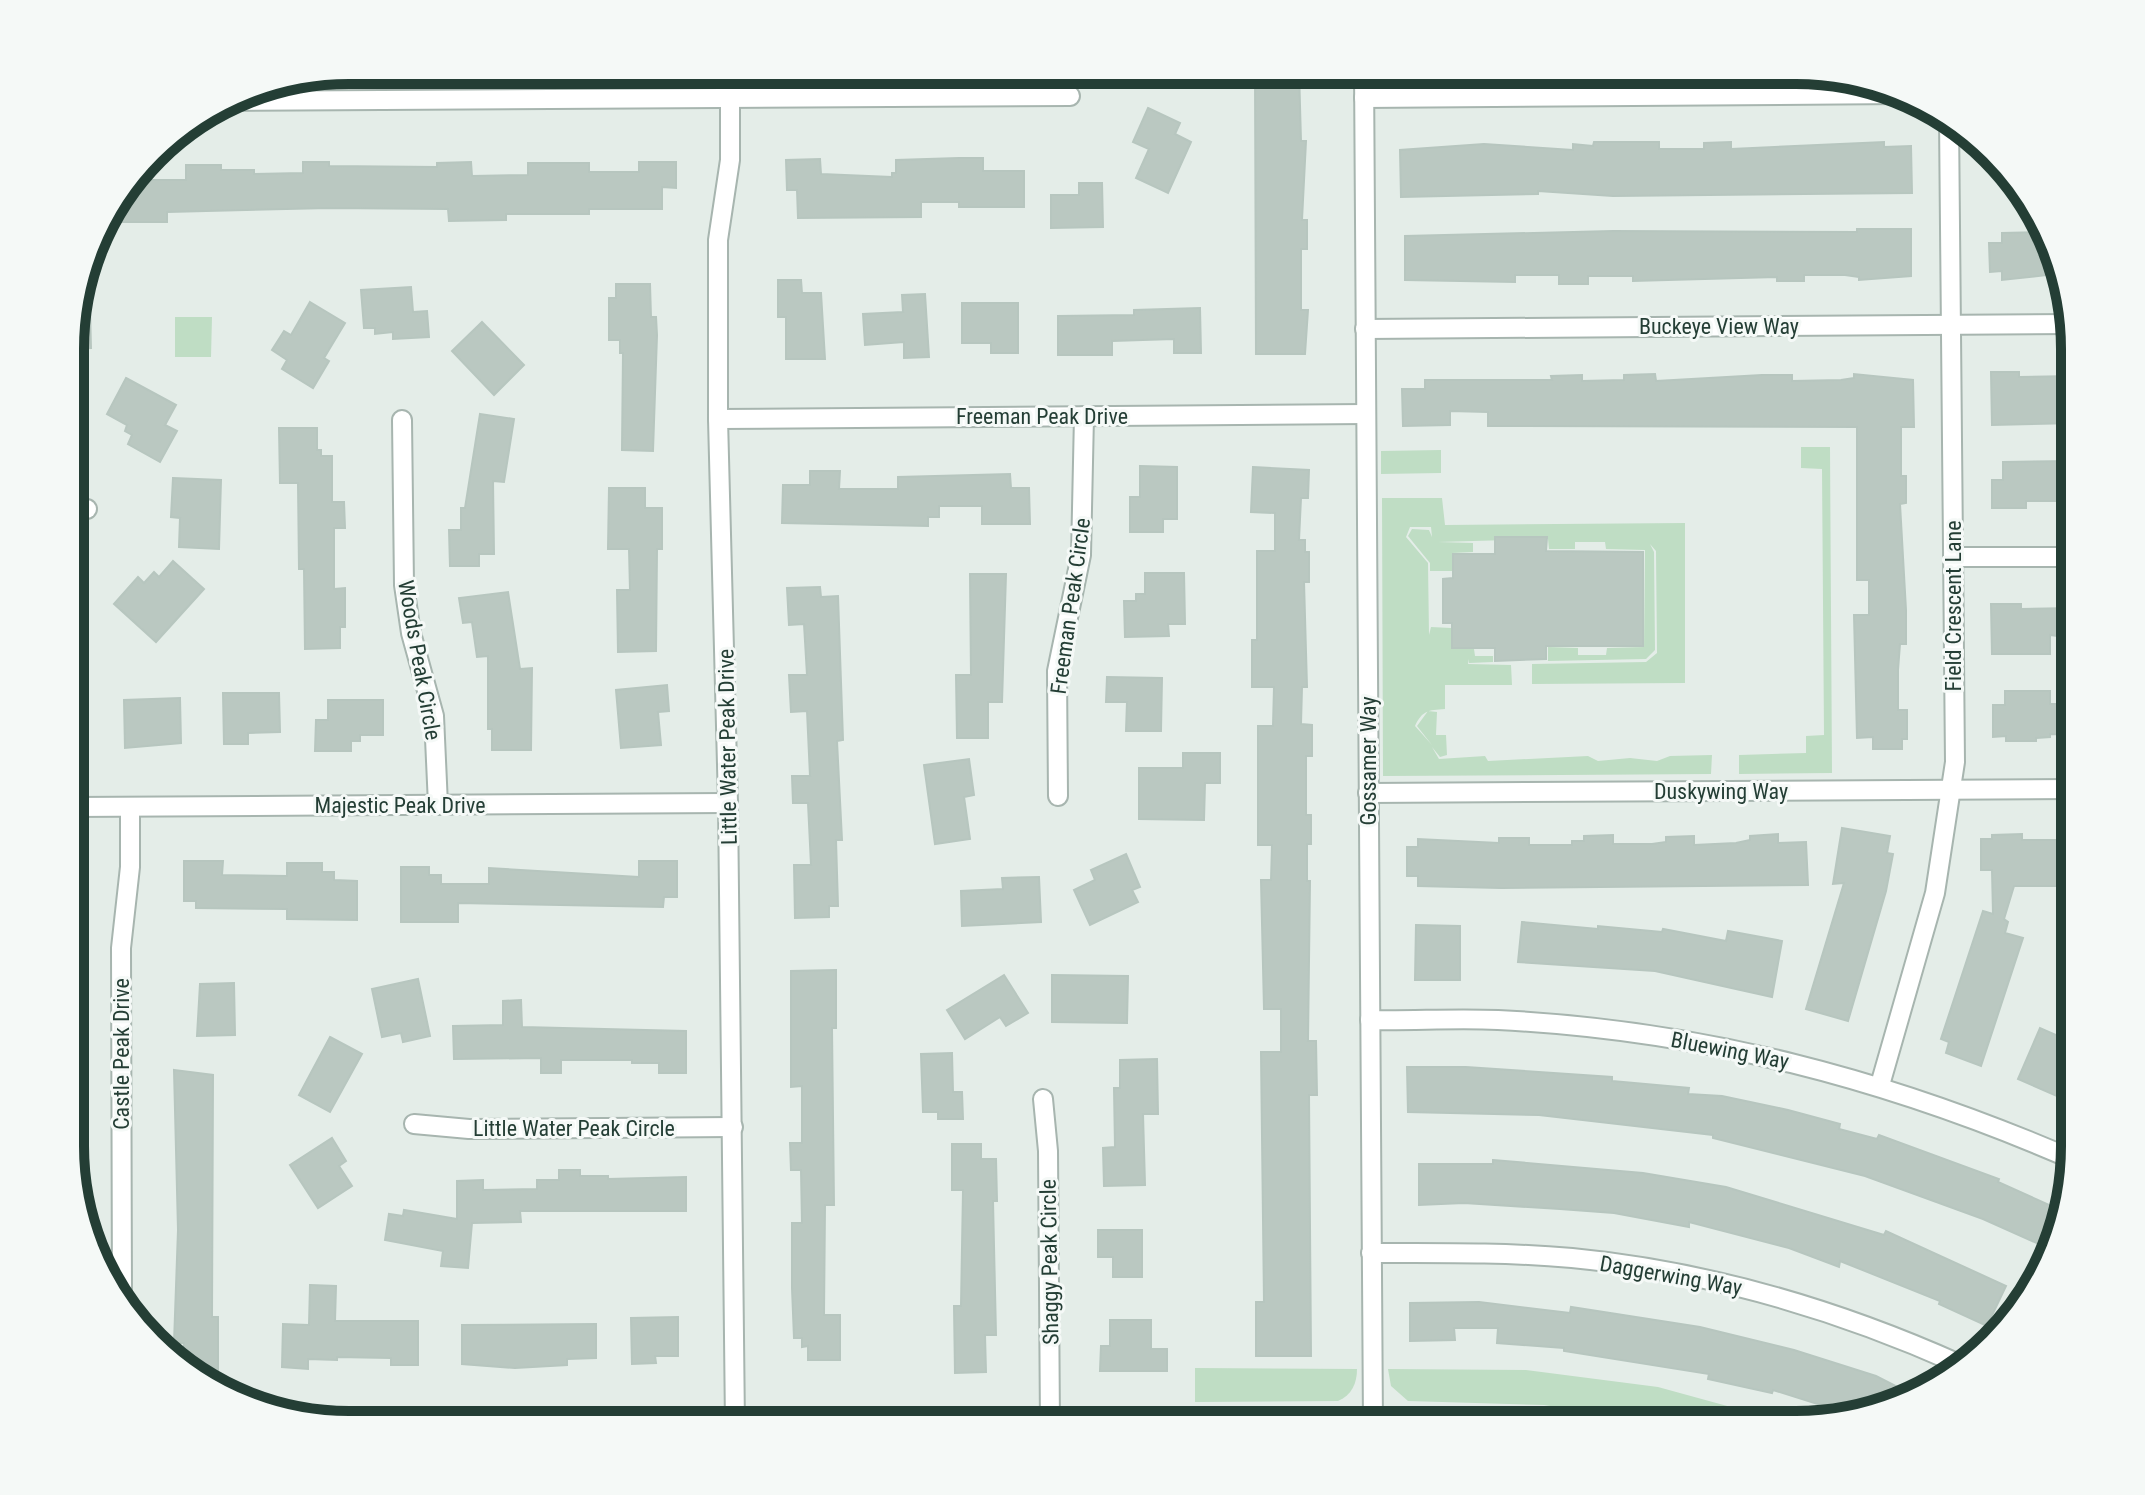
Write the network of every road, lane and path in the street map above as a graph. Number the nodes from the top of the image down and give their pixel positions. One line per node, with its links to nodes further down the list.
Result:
1 (730, 84): 5 (street, Little Water Peak Drive)
2 (1364, 85): 6 (street, Gossamer Way)
3 (1868, 94): 6 (street)
4 (1070, 96): 5 (street)
5 (730, 98): 7 (street); 14 (street, Little Water Peak Drive)
6 (1364, 98): 11 (street, Gossamer Way)
7 (256, 101)
8 (1949, 134): 10 (street, Field Crescent Lane)
9 (2060, 324): 10 (street, Buckeye View Way)
10 (1951, 325): 11 (street, Buckeye View Way); 16 (street, Field Crescent Lane)
11 (1365, 329): 12 (street, Gossamer Way)
12 (1366, 414): 13 (street, Freeman Peak Drive); 20 (street, Gossamer Way)
13 (1084, 416): 14 (street, Freeman Peak Drive); 21 (street, Freeman Peak Circle)
14 (718, 419): 22 (street, Little Water Peak Drive)
15 (402, 420): 23 (street, Woods Peak Circle)
16 (1953, 557): 17 (street); 19 (street, Field Crescent Lane)
17 (2060, 557)
18 (2060, 789): 19 (street, Duskywing Way)
19 (1952, 790): 20 (street, Duskywing Way); 27 (street, Field Crescent Lane)
20 (1368, 793): 26 (street, Gossamer Way)
21 (1058, 796)
22 (728, 803): 23 (street, Majestic Peak Drive); 30 (street, Little Water Peak Drive)
23 (438, 805): 25 (street, Majestic Peak Drive)
24 (85, 807): 25 (street, Majestic Peak Drive)
25 (130, 807): 33 (street, Castle Peak Drive)
26 (1370, 1020): 27 (street, Bluewing Way); 32 (street, Gossamer Way)
27 (1880, 1085): 31 (street, Bluewing Way)
28 (1043, 1099): 36 (street, Shaggy Peak Circle)
29 (414, 1124): 30 (street, Little Water Peak Circle)
30 (733, 1127): 35 (street, Little Water Peak Drive)
31 (2060, 1154)
32 (1371, 1253): 34 (street, Daggerwing Way); 37 (street, Gossamer Way)
33 (122, 1281)
34 (1951, 1361)
35 (735, 1410)
36 (1050, 1410)
37 (1373, 1411)

